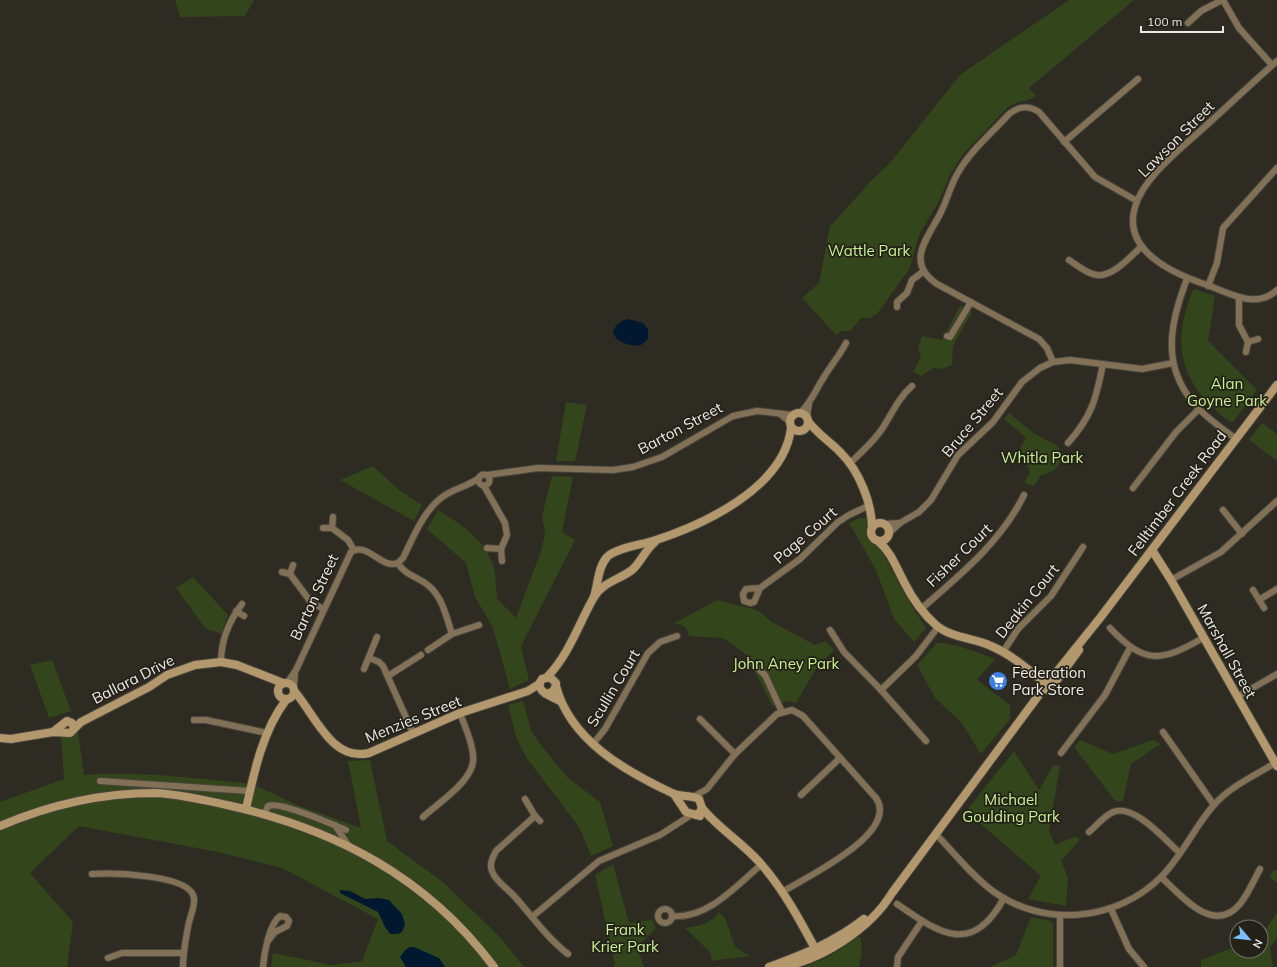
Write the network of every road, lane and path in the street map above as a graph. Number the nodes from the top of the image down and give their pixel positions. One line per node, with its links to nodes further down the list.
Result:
1 (1223, 0): 2 (street); 3 (street)
2 (1188, 23)
3 (1275, 63): 7 (street, Lawson Street)
4 (1138, 79): 5 (street)
5 (1064, 142): 7 (street); 10 (street)
6 (1277, 168): 12 (street)
7 (1137, 201): 8 (street, Lawson Street)
8 (1142, 246): 9 (street); 11 (street, Lawson Street)
9 (1069, 260)
10 (924, 271): 15 (street); 16 (street)
11 (1187, 278): 12 (street, Lawson Street); 23 (street)
12 (1208, 286): 14 (street, Lawson Street)
13 (1277, 290): 14 (street, Lawson Street)
14 (1239, 298): 19 (street)
15 (971, 302): 17 (street); 22 (street)
16 (897, 306)
17 (947, 336)
18 (1258, 339): 19 (street)
19 (1248, 342): 21 (street)
20 (846, 343): 28 (street)
21 (1246, 352)
22 (1052, 362): 24 (street, Bruce Street); 40 (street, Bruce Street)
23 (1174, 363): 24 (street, Bruce Street); 27 (street)
24 (1103, 364): 30 (street)
25 (1277, 385): 29 (street, Felltimber Creek Road)
26 (912, 386): 31 (street)
27 (1199, 409): 29 (street); 34 (street)
28 (799, 422): 31 (street); 32 (street, Barton Street); 47 (street)
29 (1236, 439): 53 (street, Felltimber Creek Road)
30 (1068, 443)
31 (850, 464): 37 (street)
32 (499, 475): 33 (street, Barton Street); 33 (street, Barton Street)
33 (484, 483): 51 (street); 56 (street, Barton Street)
34 (1133, 488)
35 (1024, 495): 69 (street, Fisher Court)
36 (1277, 501): 45 (street)
37 (870, 509): 41 (street); 44 (street); 61 (street, Page Court)
38 (1223, 510): 45 (street)
39 (333, 517): 43 (street)
40 (900, 523): 41 (street, Bruce Street); 46 (street, Bruce Street)
41 (883, 524): 44 (street); 46 (street)
42 (322, 528): 43 (street)
43 (332, 528): 52 (street)
44 (872, 528): 48 (street)
45 (1242, 534): 60 (street)
46 (888, 535): 48 (street); 54 (street)
47 (659, 539): 64 (street); 64 (street)
48 (878, 540): 54 (street)
49 (1083, 547): 82 (street, Deakin Court)
50 (487, 548): 51 (street)
51 (501, 549): 55 (street)
52 (354, 550): 56 (street, Barton Street); 68 (street, Barton Street)
53 (1152, 550): 60 (street, Marshall Street); 93 (street, Felltimber Creek Road)
54 (890, 553): 69 (street)
55 (502, 561)
56 (398, 563): 76 (street)
57 (293, 565): 59 (street)
58 (282, 572): 59 (street)
59 (290, 574): 68 (street)
60 (1171, 580): 79 (street, Marshall Street)
61 (760, 588)
62 (1277, 589): 65 (street)
63 (1253, 590): 65 (street)
64 (594, 597): 87 (street)
65 (1259, 600): 67 (street)
66 (242, 604): 70 (street)
67 (1264, 608)
68 (323, 609): 96 (street, Barton Street)
69 (921, 609): 73 (street)
70 (236, 611): 71 (street); 85 (street)
71 (244, 616)
72 (479, 626): 76 (street)
73 (938, 626): 82 (street); 95 (street)
74 (1110, 628): 80 (street)
75 (830, 630): 95 (street)
76 (452, 634): 81 (street)
77 (677, 636): 108 (street, Scullin Court)
78 (377, 637): 84 (street)
79 (1203, 638): 80 (street); 97 (street, Marshall Street)
80 (1130, 648): 110 (street)
81 (428, 650)
82 (1003, 652): 93 (street)
83 (421, 655): 90 (street)
84 (369, 658): 88 (street); 90 (street)
85 (221, 662): 96 (street, Ballara Drive); 106 (street, Ballara Drive)
86 (752, 663): 99 (street)
87 (558, 666): 91 (street); 92 (street)
88 (364, 669)
89 (1277, 674): 97 (street)
90 (388, 676): 105 (street)
91 (547, 677): 92 (street); 94 (street)
92 (556, 684): 94 (street); 98 (street)
93 (1049, 686): 137 (street, Felltimber Creek Road)
94 (542, 690): 98 (street); 100 (street, Menzies Street)
95 (881, 690): 107 (street)
96 (286, 691): 104 (street, Barton Street); 105 (street, Menzies Street)
97 (1237, 697): 112 (street, Marshall Street)
98 (560, 701): 108 (street)
99 (782, 712): 109 (street); 111 (street)
100 (460, 714): 105 (street, Menzies Street); 129 (street)
101 (700, 718): 109 (street)
102 (194, 720): 104 (street)
103 (1163, 732): 122 (street)
104 (267, 733): 116 (street, Barton Street)
105 (413, 733)
106 (0, 738)
107 (926, 741)
108 (593, 744): 118 (street)
109 (735, 754): 115 (street)
110 (1061, 754)
111 (840, 758): 119 (street); 144 (street)
112 (1276, 764): 122 (street)
113 (100, 781): 114 (street)
114 (164, 785): 116 (street); 117 (street)
115 (707, 789): 120 (street); 123 (street)
116 (250, 791): 125 (street, Barton Street)
117 (158, 793): 125 (street); 134 (street)
118 (674, 794): 120 (street); 124 (street)
119 (801, 795)
120 (692, 797): 123 (street); 124 (street)
121 (525, 799): 128 (street)
122 (1214, 805): 139 (street)
123 (702, 806): 127 (street); 131 (street)
124 (684, 808): 127 (street); 132 (street)
125 (246, 809): 126 (street)
126 (264, 815): 133 (street); 138 (street)
127 (693, 815): 131 (street); 132 (street)
128 (535, 816): 130 (street); 150 (street)
129 (423, 817)
130 (540, 821)
131 (712, 821): 140 (street)
132 (678, 822): 150 (street)
133 (335, 825): 135 (street); 138 (street)
134 (0, 826)
135 (346, 830)
136 (1089, 832): 139 (street)
137 (936, 834): 145 (street); 153 (street, Felltimber Creek Road)
138 (348, 845): 159 (street)
139 (1180, 853): 143 (street)
140 (762, 864): 144 (street); 148 (street)
141 (1260, 869): 143 (street)
142 (92, 874): 154 (street)
143 (1161, 877): 147 (street)
144 (782, 892): 153 (street)
145 (1004, 898): 149 (street); 151 (street)
146 (898, 904): 151 (street)
147 (1111, 909): 149 (street); 164 (street)
148 (673, 916)
149 (1060, 916): 163 (street)
150 (532, 917): 155 (street)
151 (922, 921): 162 (street)
152 (268, 941): 158 (street)
153 (816, 952): 160 (street, Felltimber Creek Road); 161 (street, Felltimber Creek Road)
154 (183, 953): 156 (street); 157 (street)
155 (568, 954)
156 (108, 958)
157 (183, 967)
158 (263, 967)
159 (494, 967)
160 (769, 967)
161 (780, 967)
162 (897, 967)
163 (1060, 967)
164 (1144, 967)

